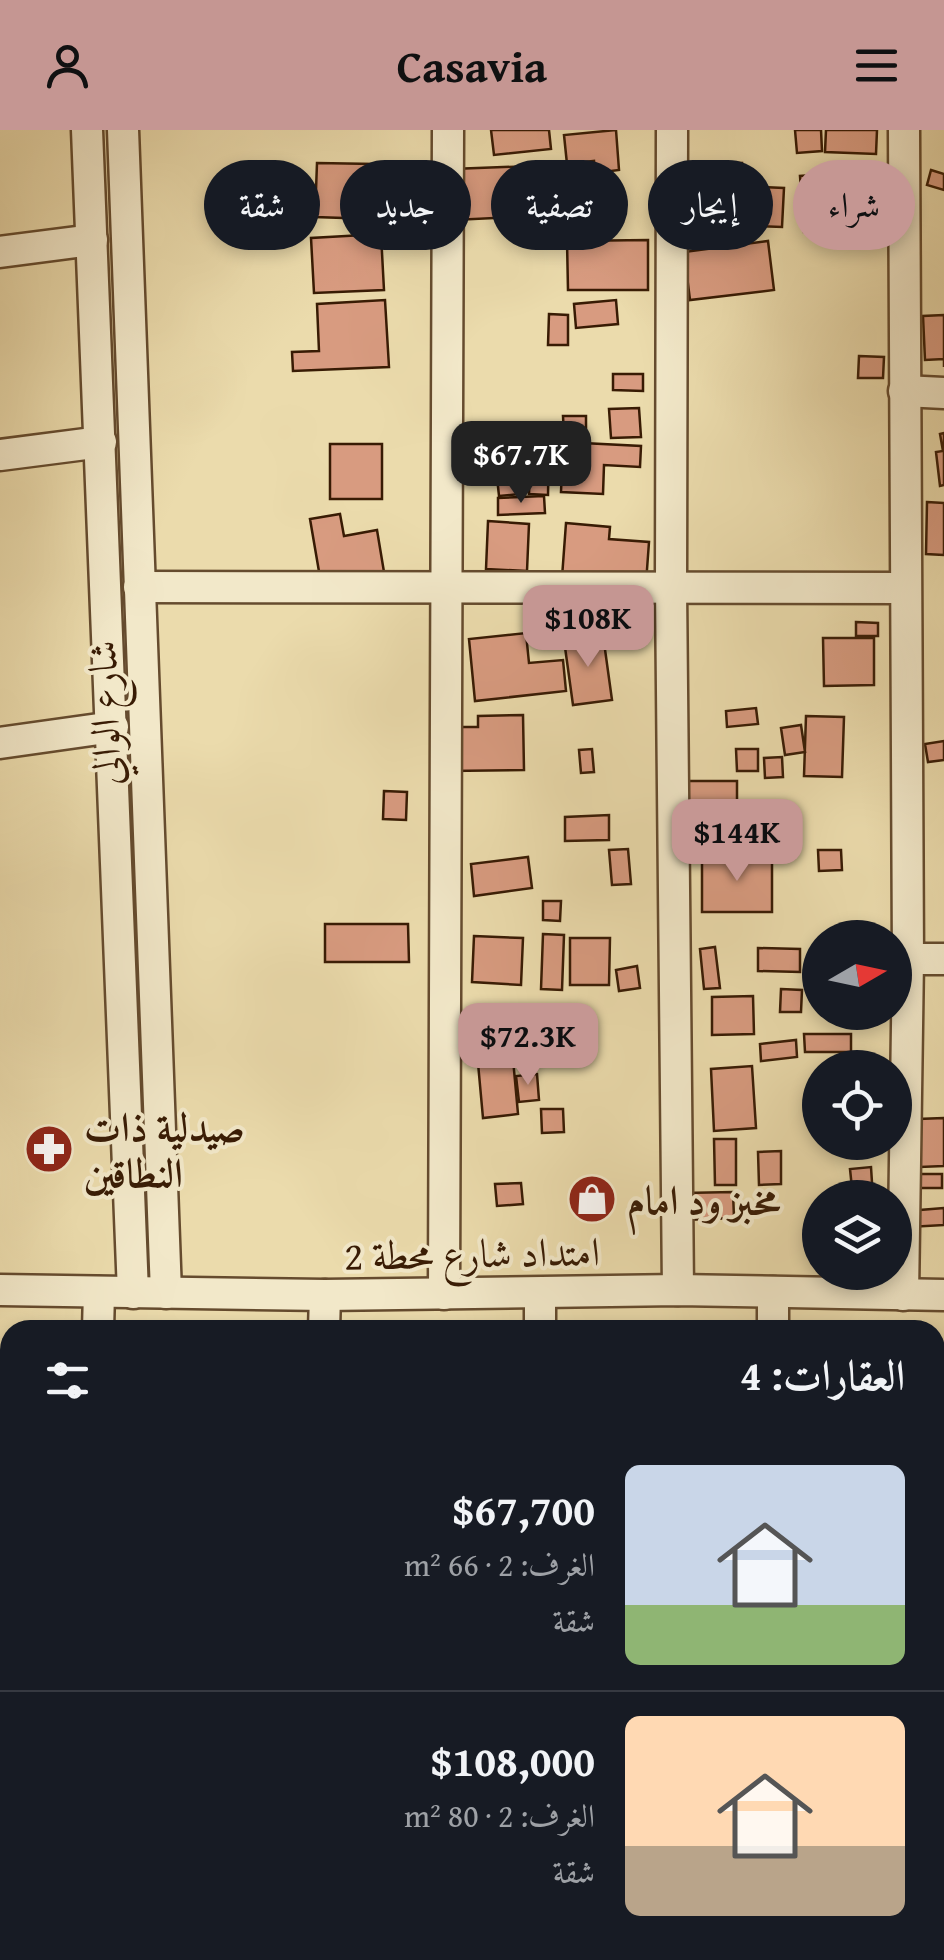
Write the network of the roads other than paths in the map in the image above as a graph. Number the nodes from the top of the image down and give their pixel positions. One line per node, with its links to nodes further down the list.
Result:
1 (87, 130): 6 (street, شارع الوالي)
2 (123, 130): 12 (street, شارع الوالي)
3 (448, 130): 13 (street)
4 (672, 130): 14 (street)
5 (904, 130): 8 (street)
6 (92, 240): 7 (street); 10 (street, شارع الوالي)
7 (0, 252)
8 (904, 391): 9 (street); 15 (street)
9 (944, 393)
10 (101, 442): 11 (street); 16 (street, شارع الوالي)
11 (0, 456)
12 (139, 587): 13 (street); 27 (street, شارع الوالي)
13 (446, 587): 14 (street); 28 (street)
14 (671, 588): 15 (street); 23 (street)
15 (905, 588): 18 (street)
16 (113, 727): 17 (street); 26 (street, شارع الوالي)
17 (0, 744)
18 (908, 920)
19 (912, 959): 20 (street)
20 (944, 959)
21 (907, 1030): 31 (street)
22 (0, 1290): 24 (street, امتداد شارع محطة 2)
23 (678, 1290): 25 (street, امتداد شارع محطة 2); 29 (street, امتداد شارع محطة 2)
24 (99, 1292): 26 (street, امتداد شارع محطة 2); 33 (street)
25 (773, 1292): 31 (street, امتداد شارع محطة 2); 36 (street)
26 (133, 1293): 27 (street, امتداد شارع محطة 2)
27 (166, 1294): 30 (street, امتداد شارع محطة 2)
28 (444, 1294): 29 (street, امتداد شارع محطة 2); 30 (street, امتداد شارع محطة 2)
29 (540, 1294): 35 (street)
30 (325, 1295): 34 (street)
31 (903, 1295): 32 (street, امتداد شارع محطة 2)
32 (944, 1295)
33 (98, 1320)
34 (324, 1320)
35 (540, 1320)
36 (773, 1320)

